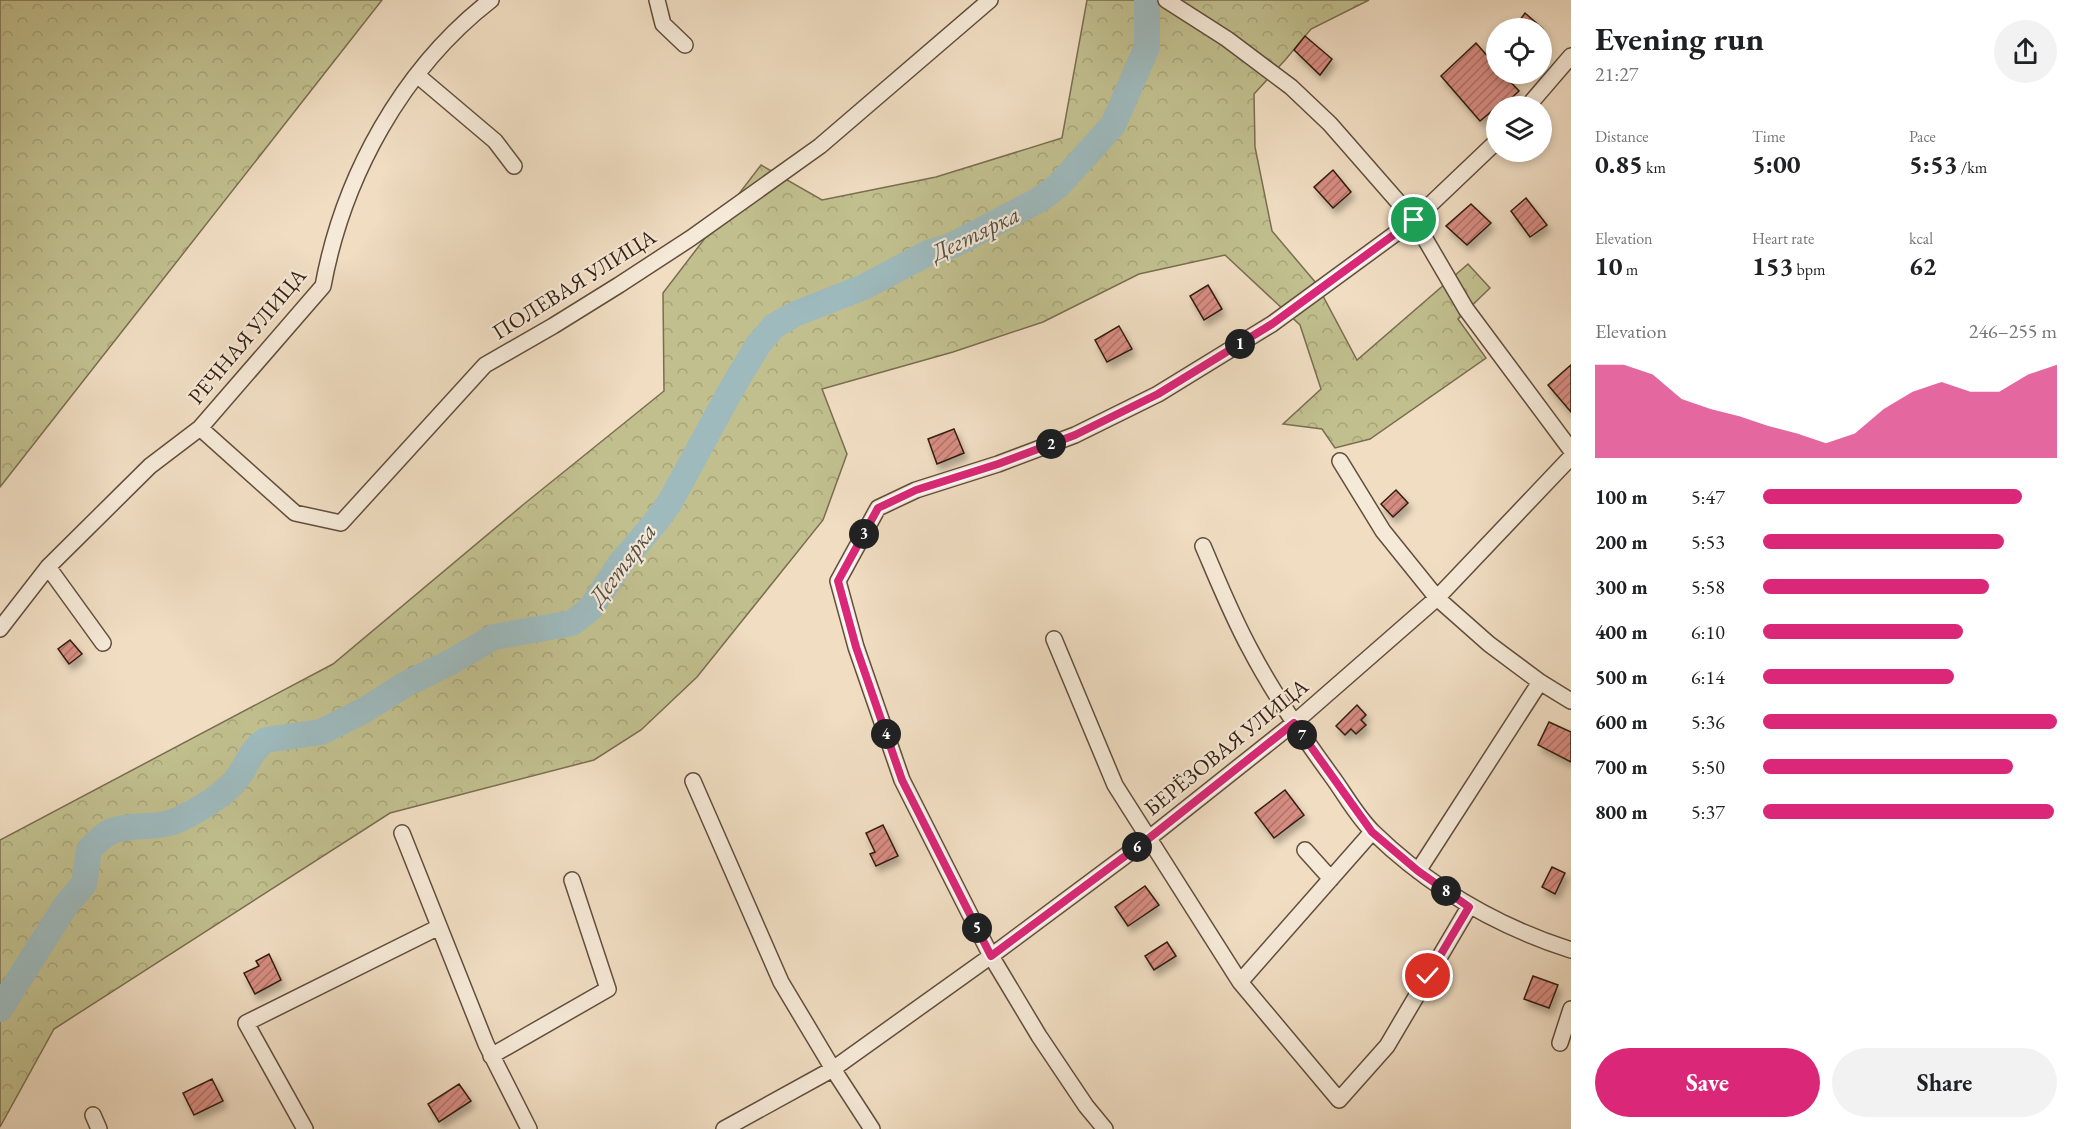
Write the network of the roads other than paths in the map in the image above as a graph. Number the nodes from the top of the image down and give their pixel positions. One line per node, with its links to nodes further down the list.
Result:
1 (491, 0): 7 (street, РЕЧНАЯ УЛИЦА)
2 (657, 0): 5 (street)
3 (990, 0): 12 (street, ПОЛЕВАЯ УЛИЦА)
4 (1166, 0): 11 (street)
5 (685, 45)
6 (1571, 56): 8 (street)
7 (417, 75): 10 (street); 12 (street, РЕЧНАЯ УЛИЦА)
8 (1537, 96)
9 (1486, 151): 11 (street)
10 (514, 166)
11 (1414, 220): 13 (street); 36 (street)
12 (200, 428): 17 (street, РЕЧНАЯ УЛИЦА)
13 (1571, 450)
14 (1571, 457): 18 (street, БЕРЁЗОВАЯ УЛИЦА)
15 (1340, 461): 18 (street)
16 (1203, 546): 24 (street)
17 (48, 567): 19 (street, РЕЧНАЯ УЛИЦА); 21 (street)
18 (1437, 598): 22 (street); 24 (street, БЕРЁЗОВАЯ УЛИЦА)
19 (0, 629)
20 (1054, 639): 28 (street)
21 (103, 643)
22 (1540, 682): 23 (street); 30 (street)
23 (1571, 700)
24 (1294, 723): 26 (street); 28 (street, БЕРЁЗОВАЯ УЛИЦА)
25 (693, 781): 41 (street)
26 (1372, 832): 30 (street); 31 (street)
27 (402, 833): 34 (street)
28 (1148, 839): 36 (street, БЕРЁЗОВАЯ УЛИЦА); 37 (street)
29 (1305, 850): 31 (street)
30 (1418, 871): 33 (street)
31 (1331, 879): 37 (street)
32 (572, 880): 40 (street)
33 (1469, 907): 35 (street); 37 (street)
34 (439, 927): 40 (street); 42 (street)
35 (1571, 950)
36 (991, 956): 41 (street, БЕРЁЗОВАЯ УЛИЦА); 46 (street)
37 (1240, 981)
38 (1571, 1009): 39 (street)
39 (1560, 1043)
40 (491, 1056): 43 (street)
41 (832, 1069): 44 (street, БЕРЁЗОВАЯ УЛИЦА); 45 (street)
42 (305, 1129)
43 (530, 1129)
44 (724, 1129)
45 (872, 1129)
46 (1105, 1129)

